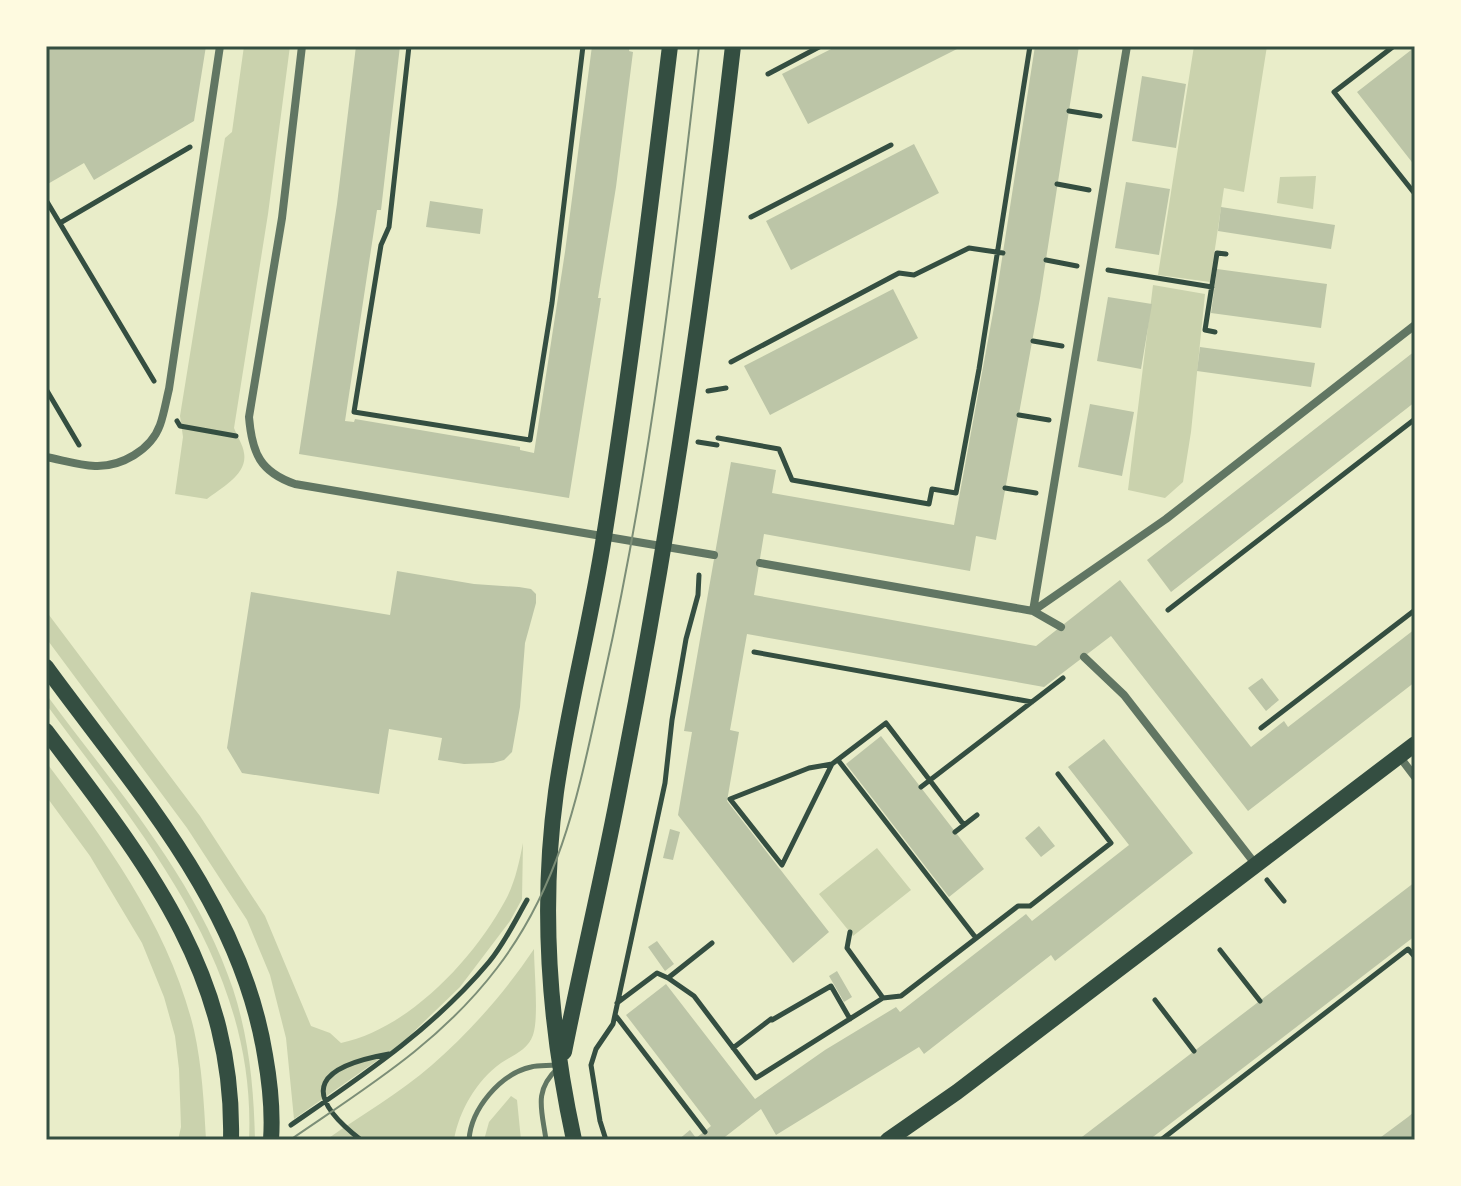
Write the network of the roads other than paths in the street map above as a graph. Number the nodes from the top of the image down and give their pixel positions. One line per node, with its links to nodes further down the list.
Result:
1 (220, 46): 7 (street)
2 (302, 46): 8 (street)
3 (670, 46): 8 (main road)
4 (733, 46): 9 (main road)
5 (1127, 46): 12 (street)
6 (1415, 325): 12 (street)
7 (46, 457)
8 (604, 536): 9 (street); 21 (main road)
9 (664, 546): 10 (street); 21 (main road)
10 (714, 555)
11 (760, 563): 12 (street)
12 (1033, 611): 13 (street)
13 (1061, 627)
14 (1084, 657): 20 (street)
15 (46, 667): 22 (main road)
16 (46, 731): 23 (main road)
17 (1415, 744): 18 (main road)
18 (1399, 756): 19 (street); 20 (main road)
19 (1415, 777)
20 (1256, 865): 27 (main road)
21 (561, 1065): 24 (lane); 25 (lane); 26 (main road)
22 (276, 1136)
23 (231, 1140)
24 (469, 1140)
25 (546, 1140)
26 (574, 1140)
27 (888, 1140)

